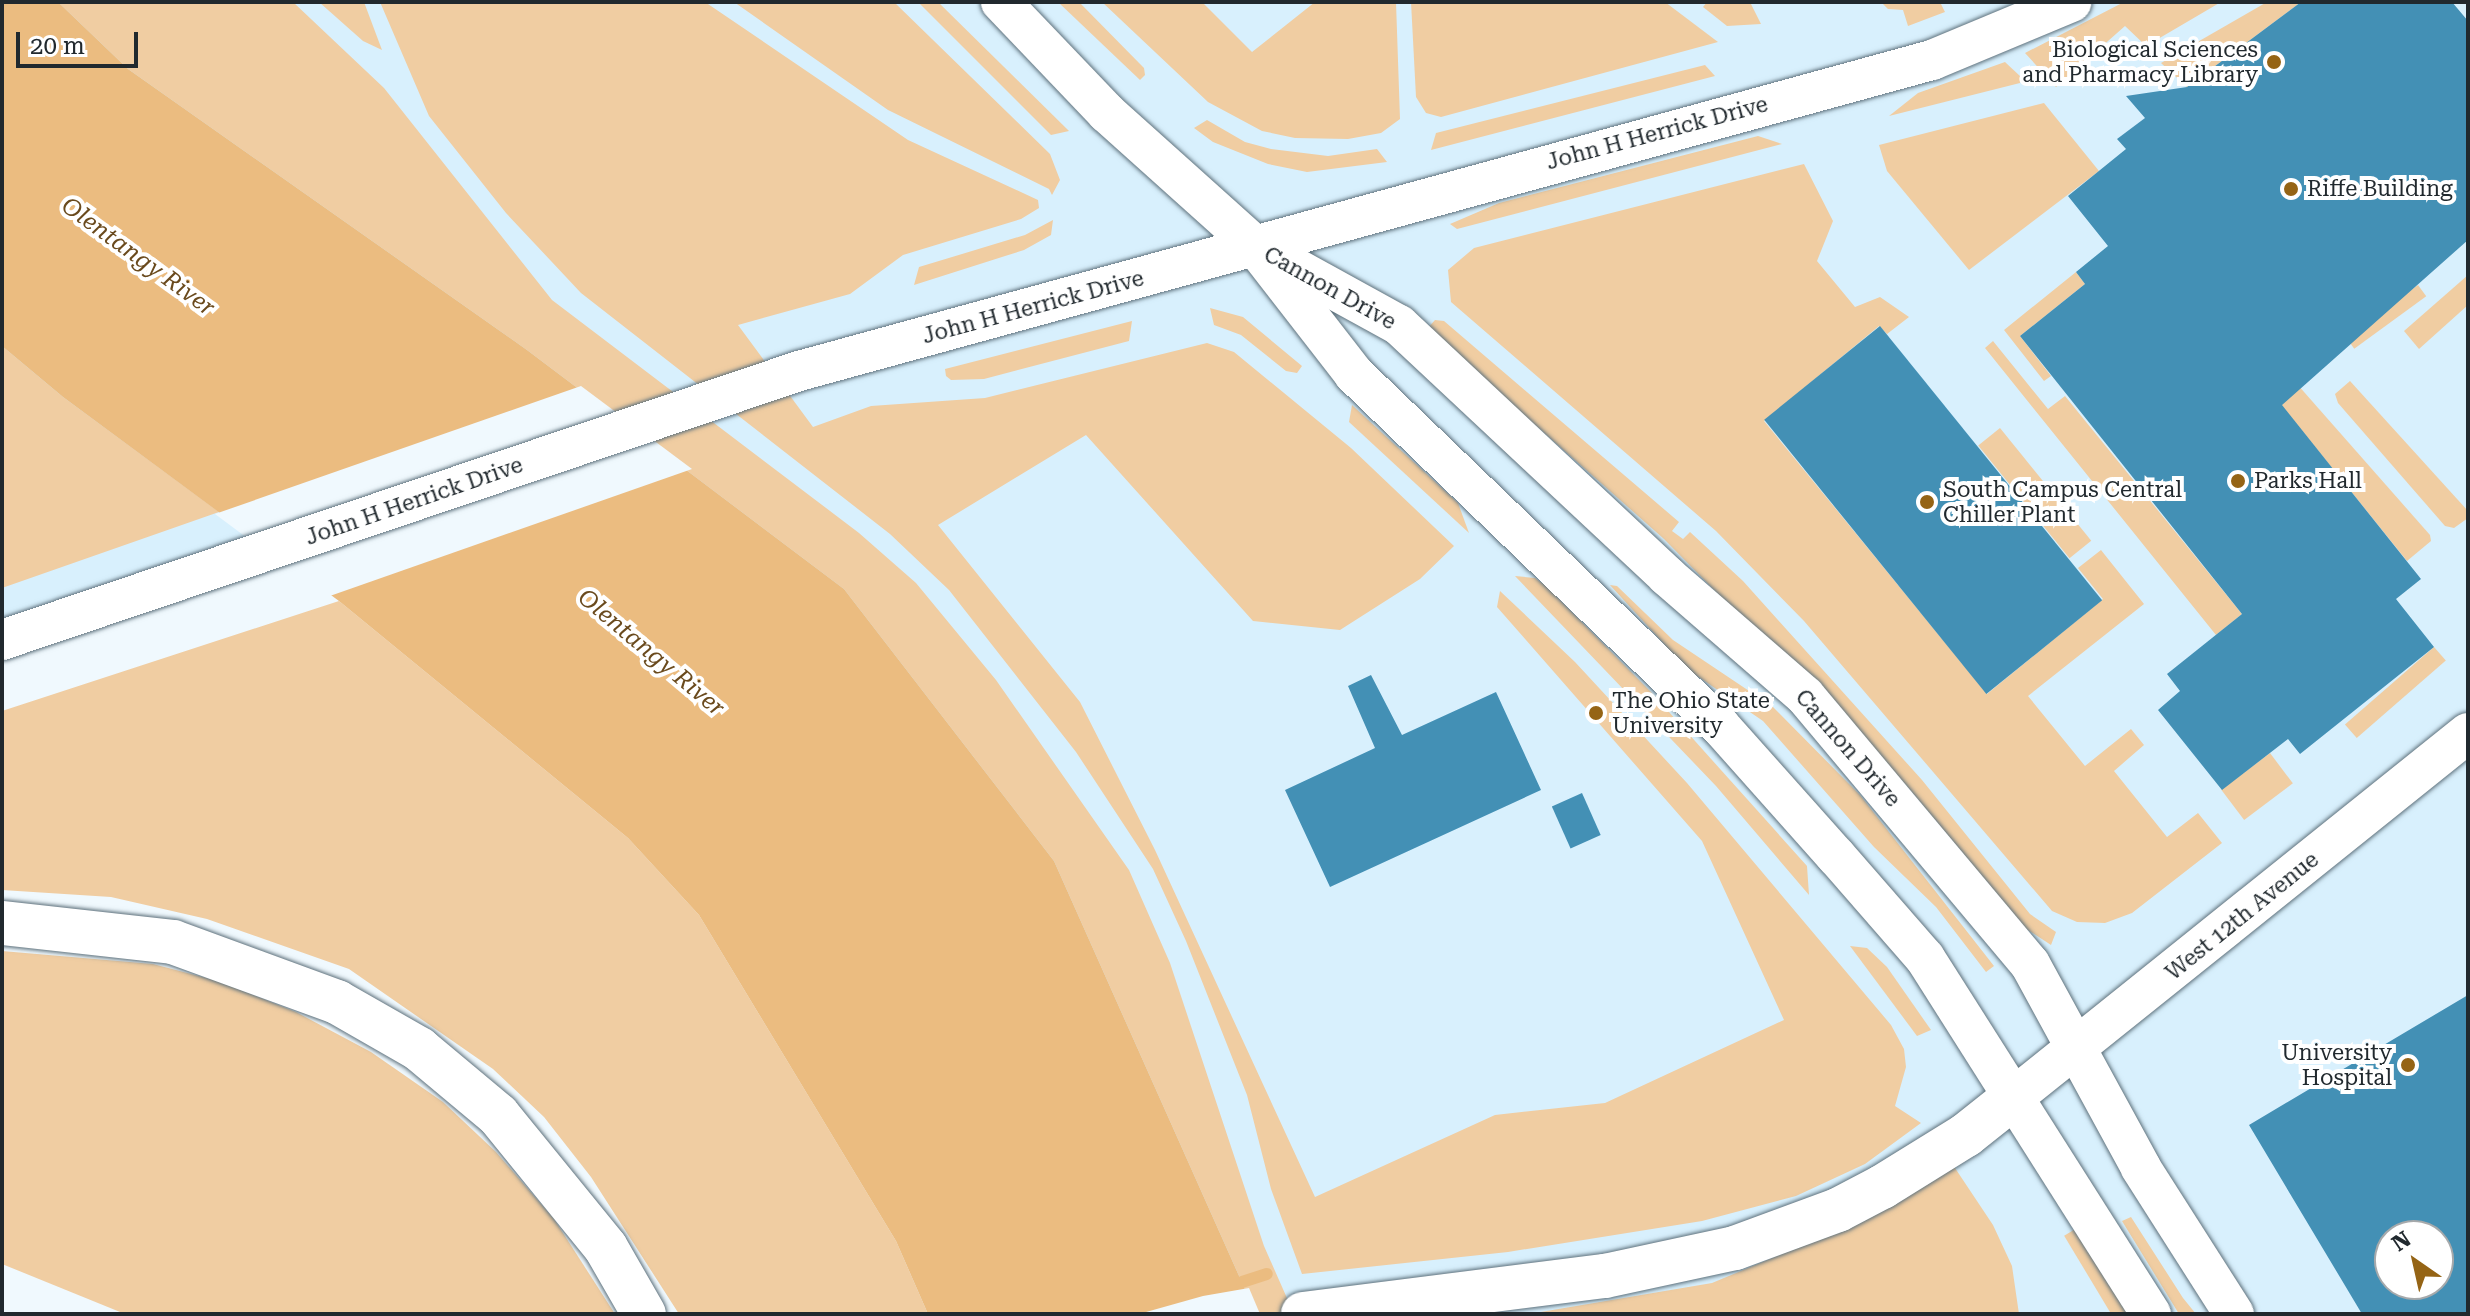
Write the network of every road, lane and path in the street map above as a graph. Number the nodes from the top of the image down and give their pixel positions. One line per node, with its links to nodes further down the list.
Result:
1 (1001, 2): 3 (street, Cannon Drive)
2 (2071, 2): 3 (street, John H Herrick Drive)
3 (1254, 245): 4 (street, John H Herrick Drive); 7 (street, Cannon Drive); 8 (street, Cannon Drive)
4 (2, 640)
5 (2468, 733): 7 (street, West 12th Avenue)
6 (2, 923): 9 (highway)
7 (2076, 1048): 8 (street, West 12th Avenue); 12 (street, Cannon Drive)
8 (2014, 1097): 10 (highway); 11 (street, Cannon Drive)
9 (644, 1314)
10 (1303, 1314)
11 (2151, 1314)
12 (2234, 1314)

